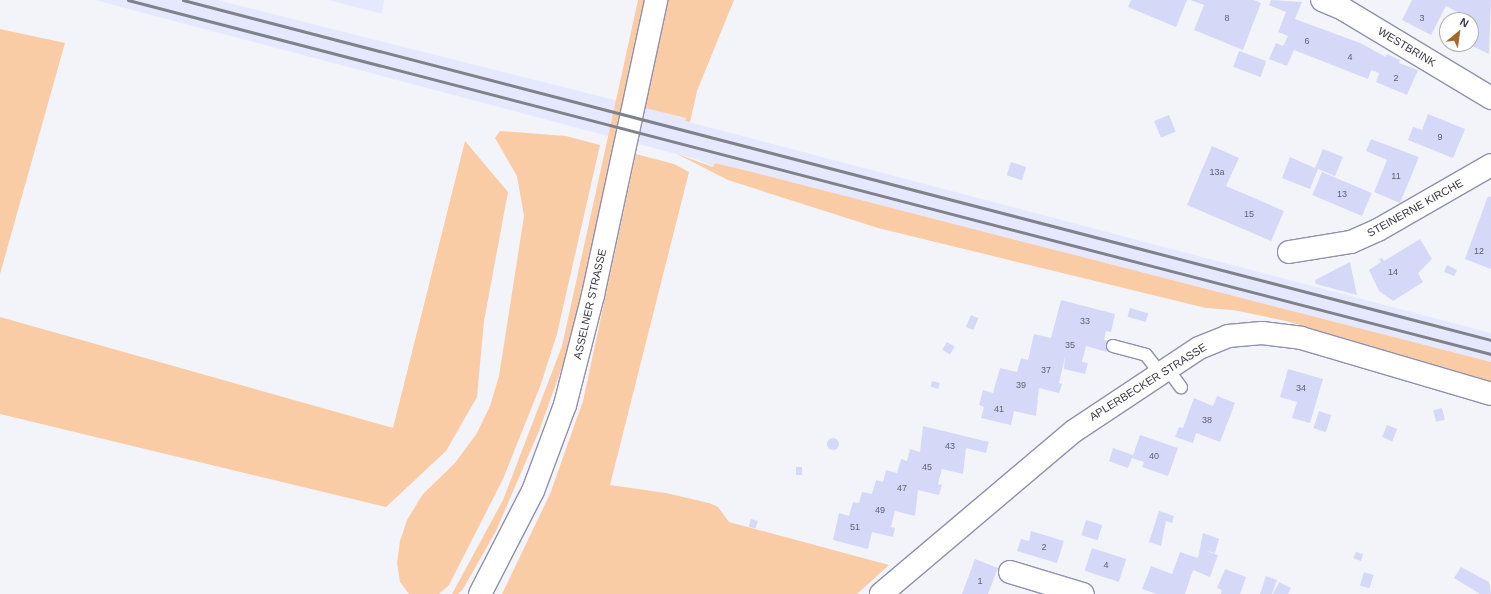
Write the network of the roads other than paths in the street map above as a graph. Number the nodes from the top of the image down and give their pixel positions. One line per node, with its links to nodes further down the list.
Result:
1 (656, 0): 11 (street, ASSELNER STRASSE)
2 (1322, 0): 3 (street, WESTBRINK)
3 (1491, 98)
4 (1491, 165): 5 (street, STEINERNE KIRCHE)
5 (1289, 252)
6 (1113, 346): 7 (lane)
7 (1164, 370): 8 (lane); 9 (street, APLERBECKER STRASSE); 12 (street, APLERBECKER STRASSE)
8 (1181, 387)
9 (1491, 394)
10 (1010, 572): 13 (street)
11 (480, 594)
12 (882, 594)
13 (1083, 594)

